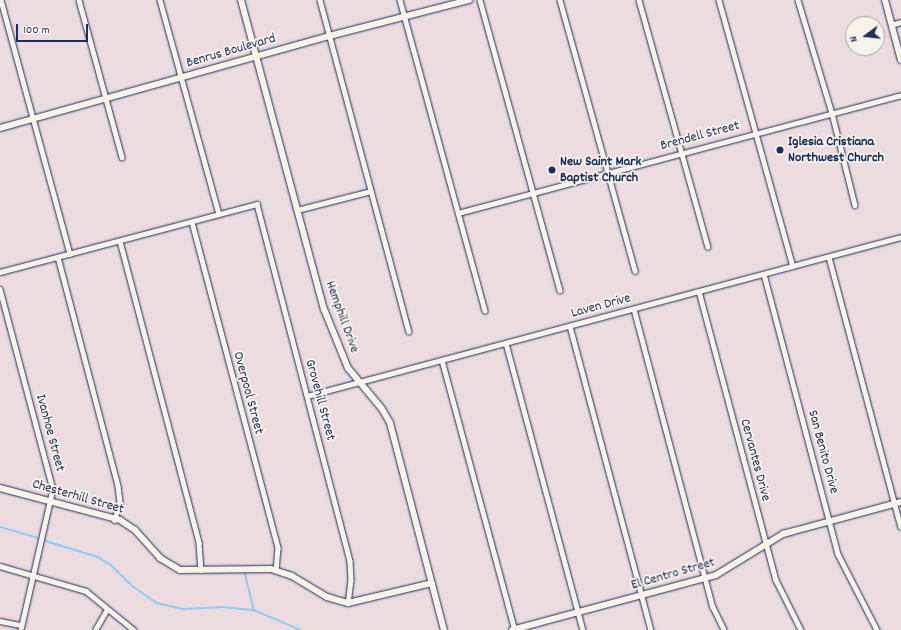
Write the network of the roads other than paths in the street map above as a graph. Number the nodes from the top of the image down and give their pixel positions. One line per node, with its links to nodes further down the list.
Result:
1 (2, 0): 24 (street)
2 (79, 0): 22 (street)
3 (160, 0): 20 (street)
4 (241, 0): 18 (street, Hemphill Drive)
5 (320, 0): 17 (street)
6 (400, 0): 14 (street)
7 (469, 0): 14 (street, Benrus Boulevard)
8 (480, 0): 31 (street)
9 (560, 0): 29 (street)
10 (639, 0): 27 (street)
11 (719, 0): 26 (street)
12 (798, 0): 23 (street)
13 (885, 0): 16 (street)
14 (404, 16): 17 (street, Benrus Boulevard); 34 (street)
15 (901, 22): 16 (street)
16 (891, 24): 19 (street)
17 (329, 36): 18 (street, Benrus Boulevard); 30 (street)
18 (256, 57): 20 (street, Benrus Boulevard); 33 (street, Hemphill Drive)
19 (901, 60)
20 (182, 78): 22 (street, Benrus Boulevard); 35 (street)
21 (901, 94): 23 (street, Brendell Street)
22 (106, 99): 24 (street, Benrus Boulevard); 28 (street)
23 (832, 113): 26 (street, Brendell Street); 32 (street)
24 (33, 118): 25 (street, Benrus Boulevard); 40 (street)
25 (0, 128)
26 (757, 132): 27 (street, Brendell Street); 43 (street)
27 (681, 152): 29 (street, Brendell Street); 39 (street)
28 (122, 157)
29 (608, 172): 31 (street, Brendell Street); 44 (street)
30 (371, 191): 33 (street); 53 (street)
31 (534, 192): 34 (street, Brendell Street); 48 (street)
32 (855, 205)
33 (297, 210): 56 (street, Hemphill Drive)
34 (458, 213): 51 (street)
35 (219, 214): 36 (street); 57 (street, Grovehill Street)
36 (192, 222): 38 (street); 67 (street, Overpool Street)
37 (901, 237): 41 (street, Laven Drive)
38 (120, 241): 40 (street); 66 (street)
39 (708, 247)
40 (70, 254): 42 (street)
41 (829, 256): 43 (street, Laven Drive); 60 (street)
42 (58, 257): 45 (street); 61 (street)
43 (793, 266): 46 (street, Laven Drive)
44 (635, 271)
45 (0, 272)
46 (764, 274): 49 (street, Laven Drive); 62 (street, San Benito Drive)
47 (0, 289): 59 (street, Ivanhoe Street)
48 (560, 290)
49 (699, 291): 50 (street, Laven Drive); 64 (street, Cervantes Drive)
50 (634, 309): 52 (street, Laven Drive); 69 (street)
51 (485, 311)
52 (570, 326): 54 (street, Laven Drive); 71 (street)
53 (408, 331)
54 (506, 343): 55 (street, Laven Drive); 74 (street)
55 (442, 360): 56 (street, Laven Drive); 80 (street)
56 (358, 383): 57 (street, Laven Drive); 70 (street, Hemphill Drive)
57 (307, 396): 72 (street, Grovehill Street)
58 (0, 488): 59 (street, Chesterhill Street)
59 (51, 503): 61 (street, Chesterhill Street); 68 (street, Ivanhoe Street)
60 (898, 503): 62 (street, El Centro Street); 63 (street)
61 (115, 520): 66 (street, Chesterhill Street)
62 (830, 521): 64 (street, El Centro Street); 85 (street, San Benito Drive)
63 (901, 527)
64 (766, 544): 69 (street, El Centro Street); 84 (street, Cervantes Drive)
65 (0, 566): 68 (street)
66 (201, 570): 67 (street, Chesterhill Street)
67 (276, 570): 72 (street, Chesterhill Street)
68 (32, 575): 73 (street); 76 (street, Ivanhoe Street)
69 (705, 578): 71 (street, El Centro Street); 83 (street)
70 (432, 583): 72 (street, Chesterhill Street); 79 (street, Hemphill Drive)
71 (642, 596): 74 (street, El Centro Street); 82 (street)
72 (348, 603)
73 (107, 609): 77 (street); 78 (street)
74 (578, 612): 80 (street, El Centro Street); 81 (street)
75 (0, 621): 76 (street)
76 (21, 628)
77 (95, 630)
78 (134, 630)
79 (444, 630)
80 (514, 630)
81 (583, 630)
82 (651, 630)
83 (724, 630)
84 (801, 630)
85 (877, 630)

